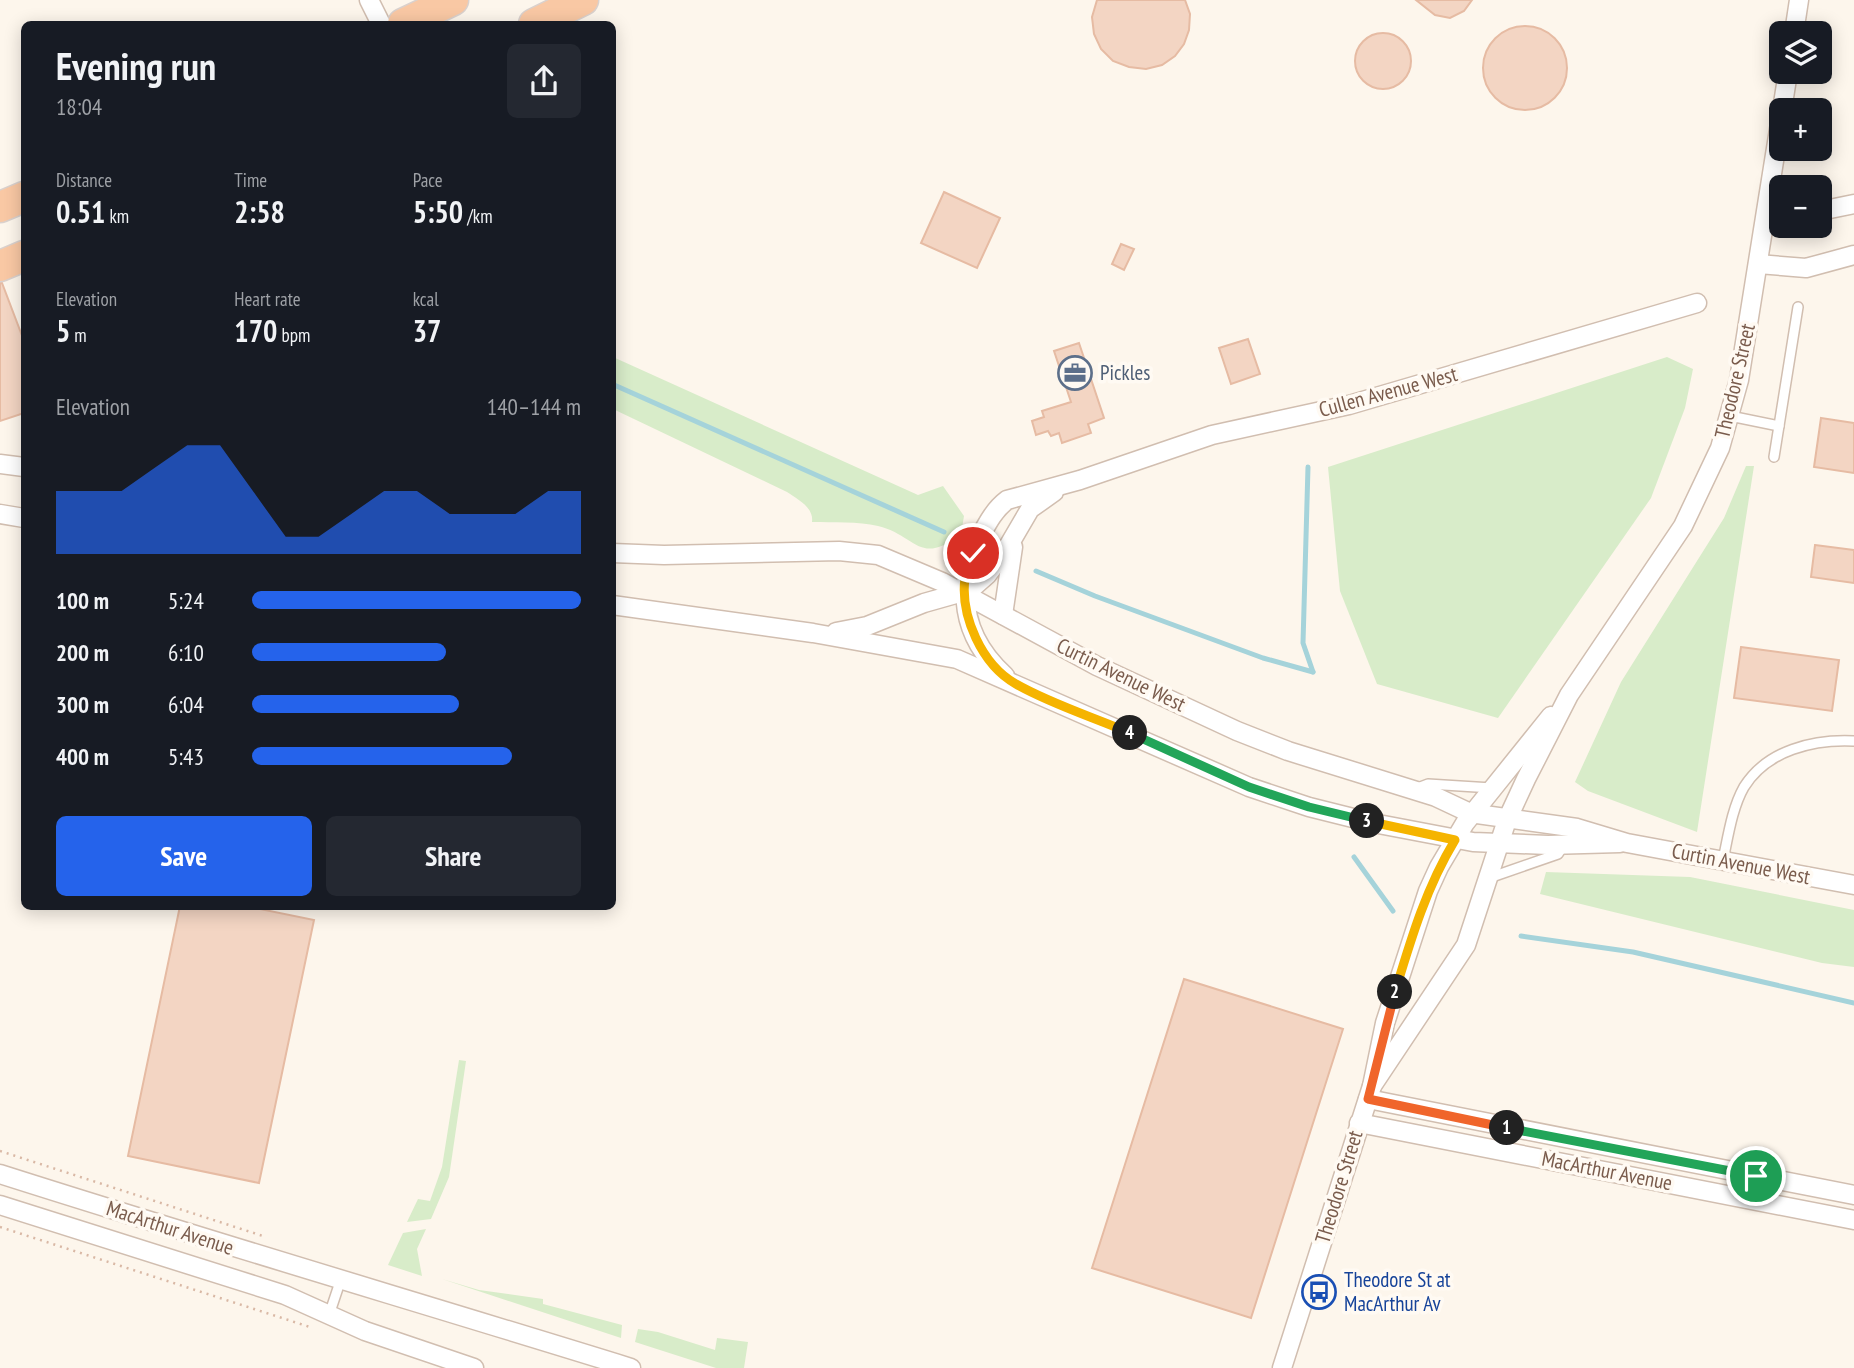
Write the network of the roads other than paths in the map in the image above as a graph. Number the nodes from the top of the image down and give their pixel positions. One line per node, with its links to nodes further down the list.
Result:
1 (369, 0): 5 (street)
2 (453, 0): 6 (highway)
3 (583, 0): 7 (highway)
4 (1799, 0): 8 (street)
5 (380, 21)
6 (409, 21)
7 (540, 21)
8 (1796, 21)
9 (21, 198): 11 (highway)
10 (1854, 204): 12 (street)
11 (0, 207)
12 (1832, 209)
13 (1769, 217): 16 (street, Theodore Street)
14 (1854, 255): 16 (street)
15 (21, 257): 17 (highway)
16 (1758, 264): 20 (street, Theodore Street)
17 (0, 266)
18 (1696, 303): 25 (street, Cullen Avenue West)
19 (1798, 307): 21 (lane)
20 (1730, 415): 21 (lane); 35 (street, Theodore Street)
21 (1779, 426): 22 (lane)
22 (1774, 457)
23 (0, 464): 24 (street)
24 (21, 467)
25 (1080, 480): 28 (street, Cullen Avenue West); 30 (street, Cullen Avenue West)
26 (0, 514): 27 (street)
27 (21, 518)
28 (1020, 527): 30 (street, Cullen Avenue West); 32 (street)
29 (616, 553): 30 (street, Curtin Avenue West)
30 (964, 593): 32 (street, Curtin Avenue West); 33 (street, Cullen Avenue West); 34 (street, Cullen Avenue West)
31 (616, 606): 33 (street, Curtin Avenue West)
32 (1003, 615): 38 (street, Curtin Avenue West)
33 (813, 633): 34 (street, Curtin Avenue West)
34 (1016, 684): 41 (street, Curtin Avenue West)
35 (1569, 695): 37 (street, Theodore Street); 40 (street, Theodore Street)
36 (1854, 741): 45 (lane)
37 (1492, 788): 38 (lane); 39 (street, Theodore Street)
38 (1413, 790): 39 (street, Curtin Avenue West)
39 (1473, 813): 40 (street, Curtin Avenue West); 41 (street, Theodore Street)
40 (1507, 820): 42 (street, Curtin Avenue West); 43 (street, Theodore Street)
41 (1455, 840): 43 (street, Curtin Avenue West); 48 (street, Theodore Street)
42 (1627, 843): 44 (street, Curtin Avenue West); 45 (street, Curtin Avenue West)
43 (1499, 844): 44 (street, Curtin Avenue West); 46 (street, Theodore Street)
44 (1565, 844): 46 (lane)
45 (1723, 860): 47 (street, Curtin Avenue West)
46 (1487, 878): 48 (street, Theodore Street)
47 (1854, 885)
48 (1370, 1092): 49 (street, Theodore Street); 51 (street, MacArthur Avenue)
49 (1359, 1123): 53 (street, MacArthur Avenue); 58 (street, Theodore Street)
50 (0, 1174): 54 (street, MacArthur Avenue)
51 (1854, 1195)
52 (0, 1205): 55 (street, MacArthur Avenue)
53 (1854, 1220)
54 (341, 1279): 55 (lane); 57 (street, MacArthur Avenue)
55 (326, 1323): 56 (street, MacArthur Avenue)
56 (474, 1368)
57 (631, 1368)
58 (1282, 1368)

